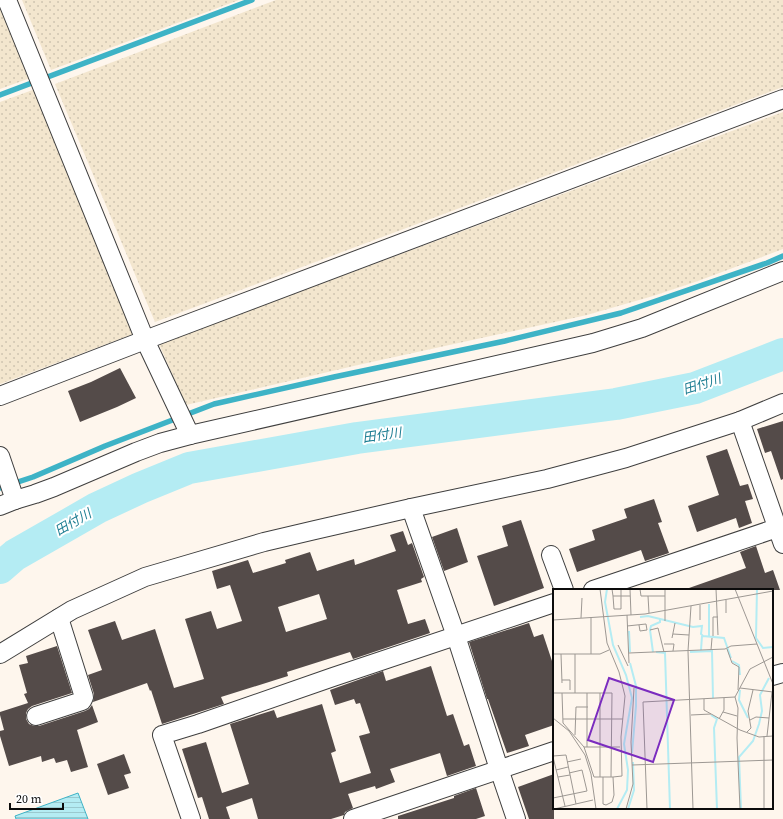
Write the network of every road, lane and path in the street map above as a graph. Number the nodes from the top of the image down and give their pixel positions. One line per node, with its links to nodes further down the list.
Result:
1 (8, 0): 4 (street)
2 (783, 99): 4 (street)
3 (783, 271): 8 (street)
4 (144, 340): 5 (street); 8 (street)
5 (0, 396)
6 (783, 403): 7 (street)
7 (740, 421): 11 (street); 12 (street)
8 (190, 435): 10 (street)
9 (0, 456): 10 (street)
10 (7, 503)
11 (411, 508): 17 (street); 18 (street)
12 (781, 533): 15 (street)
13 (551, 555): 14 (street)
14 (564, 589)
15 (596, 589)
16 (553, 603): 18 (street)
17 (59, 618): 19 (street); 22 (street)
18 (456, 636): 24 (street); 25 (street)
19 (0, 654)
20 (783, 673): 21 (street)
21 (773, 676)
22 (36, 716)
23 (553, 751): 24 (street)
24 (499, 769): 26 (street); 27 (street)
25 (191, 819)
26 (353, 819)
27 (516, 819)

